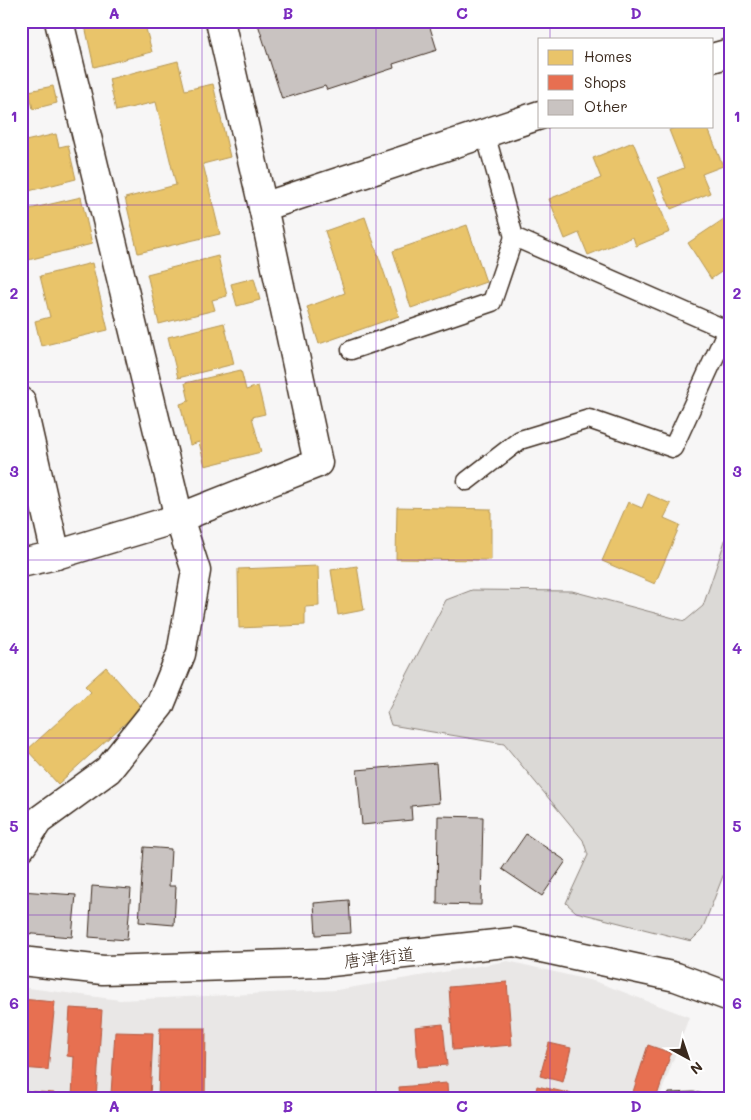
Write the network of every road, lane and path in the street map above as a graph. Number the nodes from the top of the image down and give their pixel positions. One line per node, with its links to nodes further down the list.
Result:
1 (59, 21): 12 (street)
2 (220, 21): 7 (street)
3 (730, 53): 4 (street)
4 (714, 57)
5 (538, 116): 6 (street)
6 (485, 133): 7 (street); 8 (lane)
7 (263, 207): 12 (street)
8 (514, 238): 9 (lane); 11 (lane)
9 (351, 350)
10 (21, 401): 13 (street)
11 (467, 481)
12 (179, 518): 13 (street); 15 (street)
13 (56, 555): 14 (street)
14 (21, 563)
15 (21, 847)
16 (21, 961): 17 (street, 唐津街道)
17 (730, 997)

